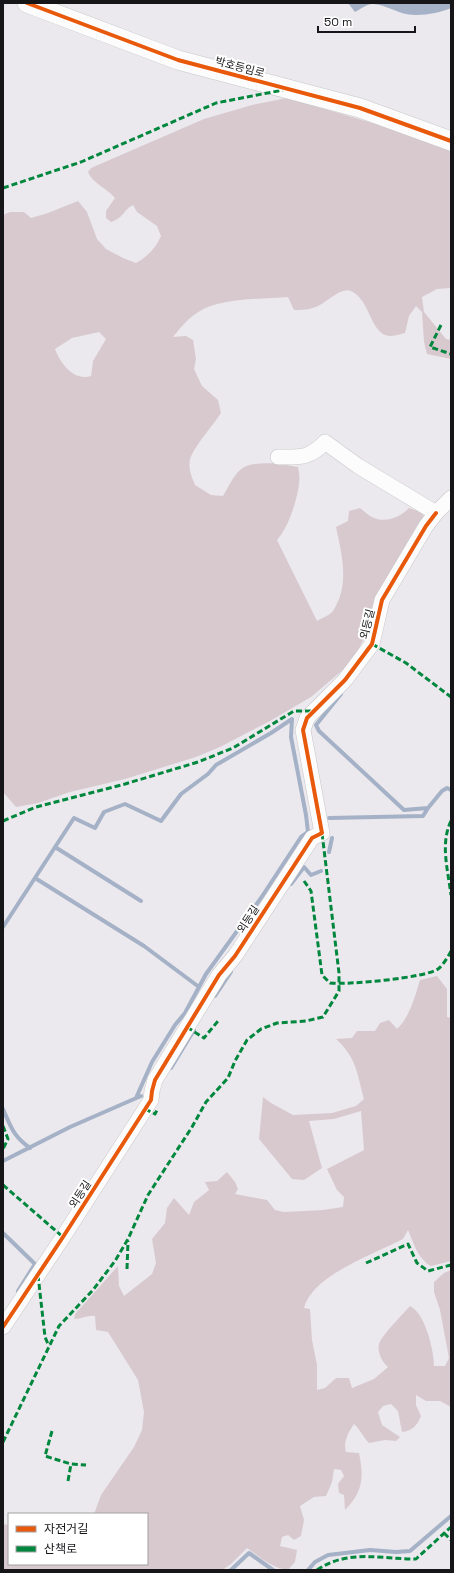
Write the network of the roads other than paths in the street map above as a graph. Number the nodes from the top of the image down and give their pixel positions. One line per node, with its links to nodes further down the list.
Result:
1 (27, 3): 2 (street, 박호등임로)
2 (451, 141)
3 (278, 457): 5 (street)
4 (451, 498): 5 (street, 외등길)
5 (436, 513): 6 (street, 외등길)
6 (3, 1327)

